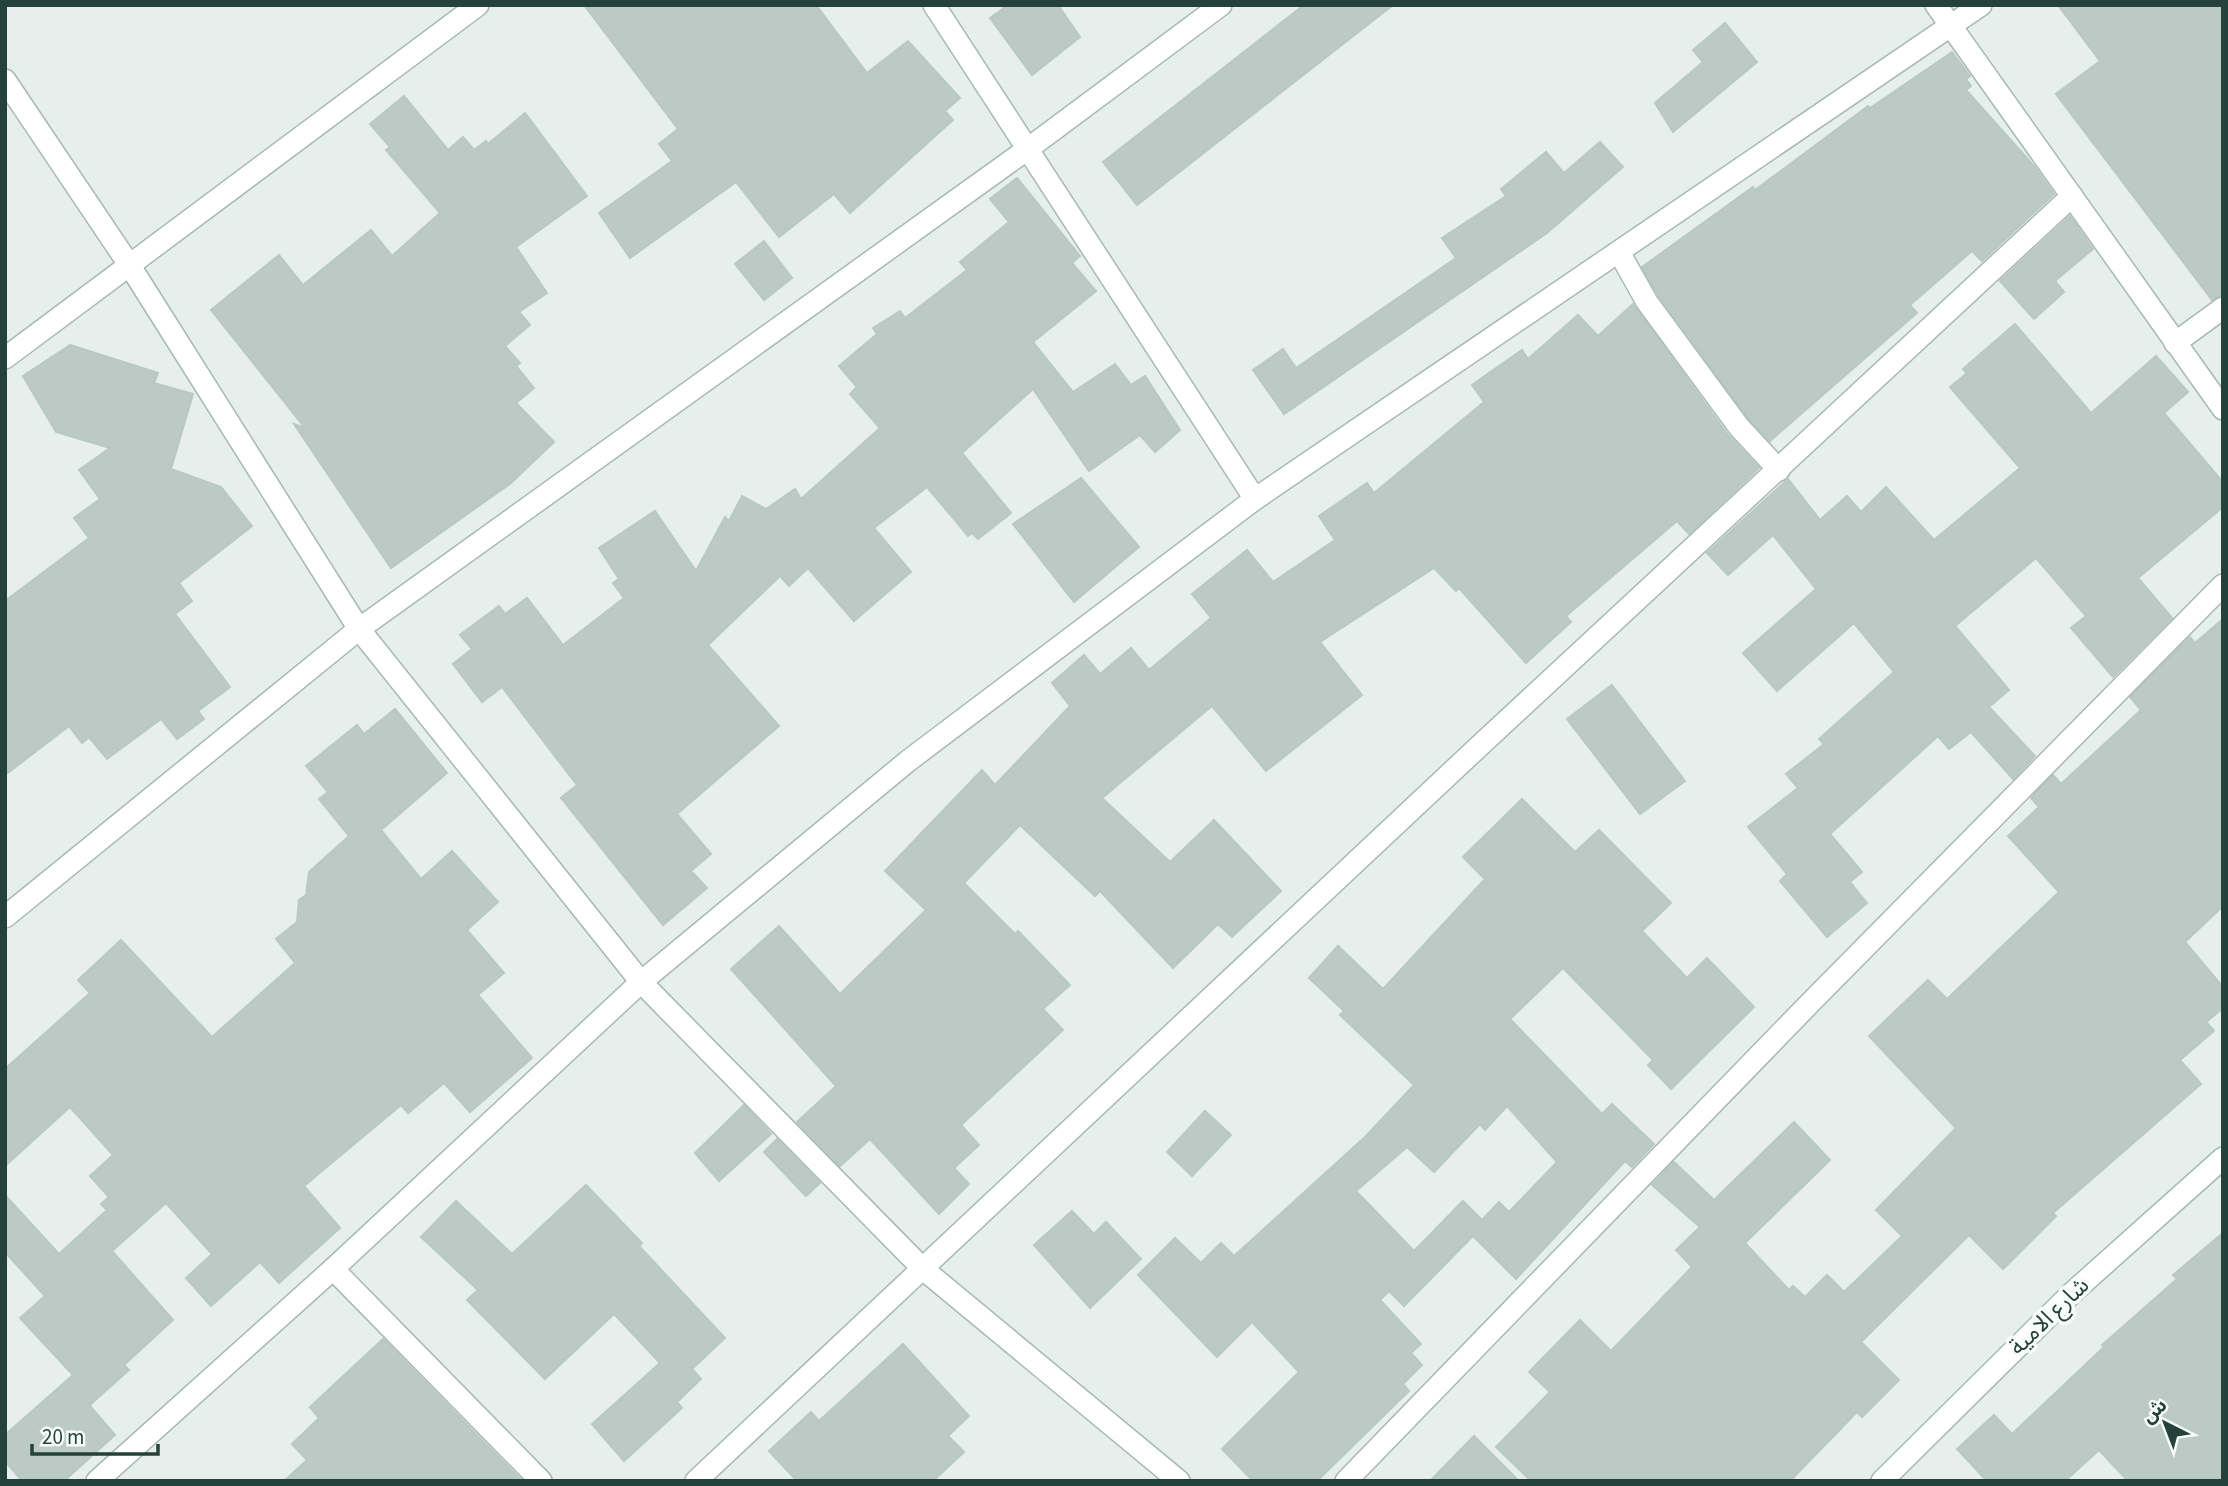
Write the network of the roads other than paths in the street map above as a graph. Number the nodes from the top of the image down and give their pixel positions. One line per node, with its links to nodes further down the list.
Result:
1 (478, 5): 11 (street)
2 (934, 5): 8 (street)
3 (1221, 5): 8 (street)
4 (1936, 5): 6 (street)
5 (1981, 5): 6 (street)
6 (1951, 27): 9 (street); 10 (street)
7 (5, 80): 11 (street)
8 (1029, 148): 17 (street); 19 (street)
9 (2072, 196): 13 (street); 16 (street)
10 (1619, 253): 16 (street); 17 (street)
11 (130, 266): 14 (street); 19 (street)
12 (2223, 308): 13 (street)
13 (2175, 343): 15 (street)
14 (5, 358)
15 (2223, 409)
16 (1779, 470): 24 (street)
17 (1255, 499): 21 (street)
18 (2223, 585): 29 (street)
19 (359, 629): 20 (street); 21 (street)
20 (5, 917)
21 (641, 982): 23 (street); 24 (street)
22 (2223, 1158): 30 (street, شارع الامية)
23 (333, 1269): 25 (street); 26 (street)
24 (923, 1269): 27 (street); 28 (street)
25 (97, 1481)
26 (541, 1481)
27 (696, 1481)
28 (1179, 1481)
29 (1346, 1481)
30 (1882, 1481)

